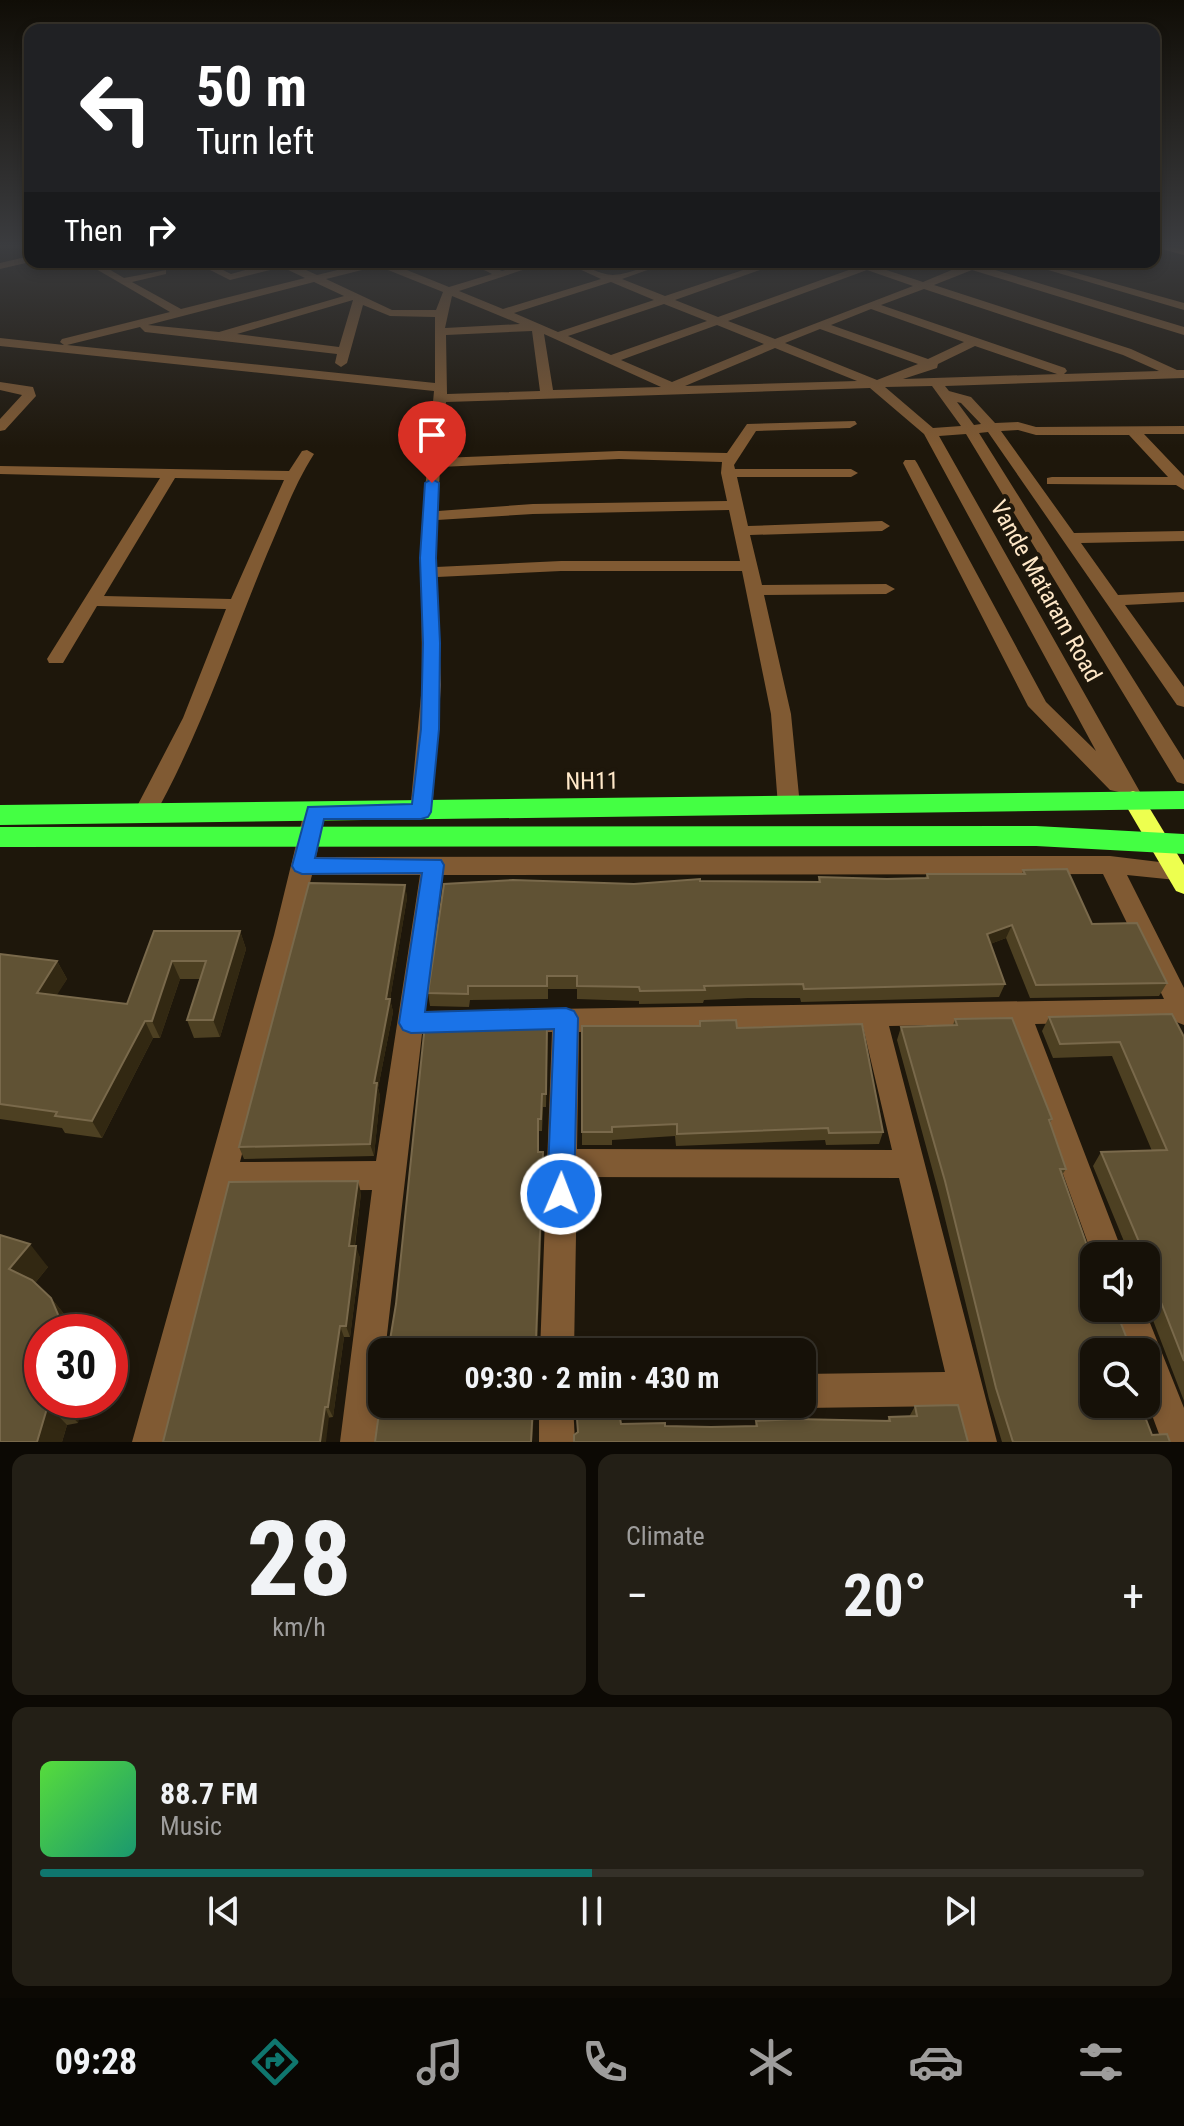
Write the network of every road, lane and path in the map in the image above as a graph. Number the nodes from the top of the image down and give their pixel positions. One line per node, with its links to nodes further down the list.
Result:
1 (178, 312): 15 (street)
2 (188, 312): 15 (street)
3 (303, 312): 24 (street)
4 (353, 312): 30 (street)
5 (389, 312): 16 (street)
6 (483, 312): 21 (street)
7 (627, 312): 25 (street)
8 (695, 312): 17 (street)
9 (741, 312): 17 (street)
10 (851, 312): 18 (street)
11 (890, 312): 26 (street)
12 (1006, 312): 31 (street)
13 (1126, 312): 22 (street)
14 (503, 313): 20 (street)
15 (181, 314): 19 (street)
16 (443, 314): 23 (street)
17 (717, 321): 28 (street); 33 (street)
18 (820, 325): 28 (street); 34 (street)
19 (133, 327): 24 (street); 29 (street)
20 (537, 327): 21 (street); 25 (street); 45 (street)
21 (482, 330): 23 (street)
22 (1184, 331)
23 (440, 332): 44 (street)
24 (219, 336): 30 (street)
25 (557, 336): 33 (street)
26 (975, 341): 34 (street); 36 (street)
27 (0, 342): 29 (street)
28 (775, 344): 40 (street); 43 (street)
29 (46, 347): 38 (street)
30 (343, 351): 38 (street)
31 (1127, 352): 32 (street); 37 (street)
32 (1113, 358)
33 (609, 360): 43 (street)
34 (929, 364): 39 (street); 40 (street)
35 (1099, 364): 36 (street)
36 (1073, 375): 37 (street); 39 (street)
37 (1181, 377)
38 (337, 378): 44 (street)
39 (992, 379): 42 (street)
40 (876, 384): 42 (street); 43 (street); 54 (street, Vande Mataram Road)
41 (0, 386): 50 (street)
42 (940, 388): 48 (street, Vande Mataram Road); 51 (street)
43 (667, 389): 45 (street)
44 (440, 393): 45 (street); 56 (street)
45 (547, 394)
46 (1184, 420): 49 (street)
47 (850, 424): 58 (street)
48 (967, 425): 51 (street); 54 (street); 82 (street, Vande Mataram Road)
49 (1018, 426): 51 (street); 52 (street)
50 (0, 427)
51 (992, 428): 70 (street)
52 (1132, 430): 53 (street); 64 (street)
53 (1184, 430)
54 (930, 432): 83 (street, Vande Mataram Road)
55 (307, 454): 62 (street)
56 (433, 463): 58 (street); 66 (street)
57 (910, 463): 83 (street)
58 (729, 465): 60 (street); 65 (street)
59 (0, 470): 61 (street)
60 (851, 473)
61 (170, 474): 62 (street); 77 (street)
62 (293, 476): 78 (street)
63 (1052, 481): 64 (street)
64 (1183, 483)
65 (735, 505): 66 (street); 68 (street)
66 (430, 516): 72 (street)
67 (882, 526): 68 (street)
68 (742, 531): 71 (street)
69 (1184, 536): 70 (street)
70 (1070, 538): 76 (street)
71 (751, 566): 72 (street); 74 (street)
72 (429, 572): 86 (street)
73 (886, 589): 74 (street)
74 (755, 590): 85 (street)
75 (1184, 597): 76 (street)
76 (1114, 600): 80 (street)
77 (92, 601): 78 (street); 79 (street)
78 (238, 604): 87 (street)
79 (56, 659)
80 (1175, 671): 81 (street)
81 (1184, 701)
82 (1184, 777)
83 (1133, 799): 84 (highway, NH11); 85 (highway, NH11); 90 (main road)
84 (1184, 800)
85 (789, 806): 86 (highway, NH11)
86 (421, 812): 88 (highway, NH11)
87 (144, 814): 88 (highway, NH11); 89 (highway, NH11)
88 (312, 824): 89 (highway); 90 (highway); 93 (street)
89 (1, 834)
90 (1172, 844): 94 (main road)
91 (433, 865): 92 (street); 93 (street); 99 (street)
92 (1110, 865): 94 (street); 95 (street)
93 (302, 866): 103 (street)
94 (1180, 878)
95 (1183, 1012): 96 (street)
96 (1018, 1014): 97 (street); 104 (street)
97 (874, 1017): 98 (street); 101 (street)
98 (566, 1018): 99 (street); 100 (street)
99 (411, 1023): 102 (street)
100 (561, 1163): 101 (street); 105 (street)
101 (910, 1164): 106 (street)
102 (389, 1175): 103 (street); 111 (street)
103 (222, 1177): 110 (street)
104 (1103, 1242)
105 (557, 1338)
106 (964, 1389): 108 (street); 113 (street)
107 (1160, 1390): 114 (street)
108 (816, 1391)
109 (556, 1418): 112 (street)
110 (150, 1442)
111 (358, 1442)
112 (557, 1442)
113 (979, 1442)
114 (1180, 1442)

